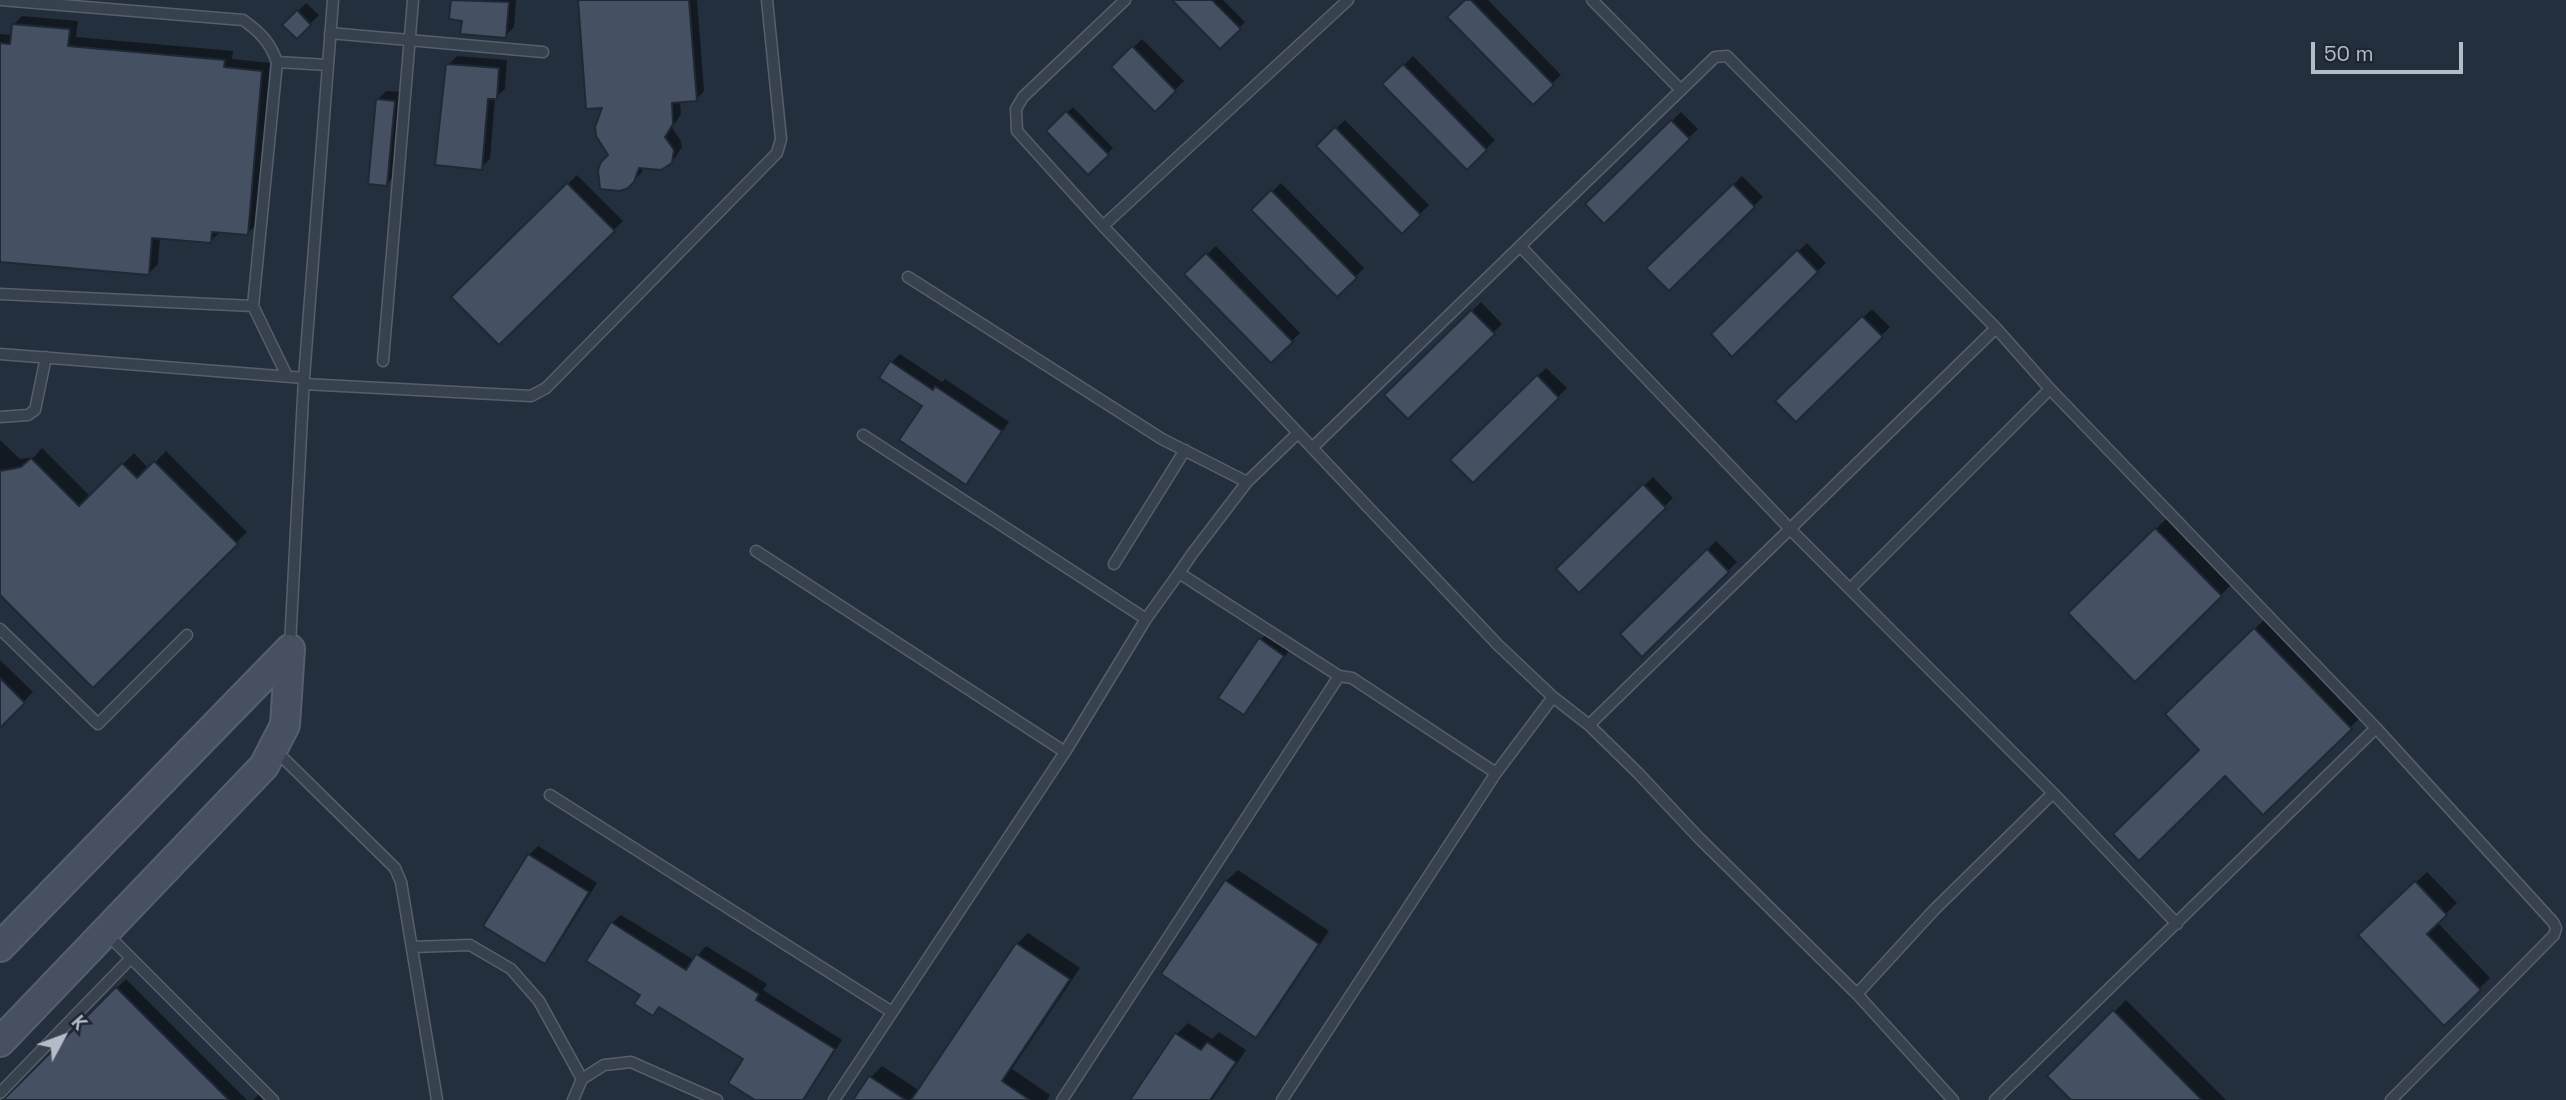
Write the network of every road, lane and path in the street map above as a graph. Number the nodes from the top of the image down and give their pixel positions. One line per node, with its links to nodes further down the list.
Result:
1 (0, 0): 11 (lane)
2 (333, 0): 8 (lane)
3 (414, 0): 9 (lane)
4 (767, 0): 24 (lane)
5 (1125, 0): 14 (lane)
6 (1348, 0): 14 (lane)
7 (1592, 0): 13 (lane)
8 (330, 33): 9 (lane); 12 (lane)
9 (410, 40): 10 (lane); 22 (lane)
10 (543, 52)
11 (277, 62): 12 (lane); 18 (lane)
12 (328, 65): 24 (lane)
13 (1681, 90): 15 (lane); 19 (lane)
14 (1103, 226): 27 (lane)
15 (1520, 246): 29 (lane); 32 (lane)
16 (908, 276): 30 (lane)
17 (0, 294): 18 (lane)
18 (253, 306): 23 (lane)
19 (1996, 328): 25 (lane); 32 (lane)
20 (0, 354): 21 (lane)
21 (46, 357): 23 (lane); 26 (lane)
22 (383, 361)
23 (287, 376): 24 (lane)
24 (304, 381): 40 (lane)
25 (2050, 389): 36 (lane); 44 (lane)
26 (0, 417)
27 (1298, 433): 29 (lane); 31 (lane)
28 (863, 435): 37 (lane)
29 (1312, 448): 42 (lane)
30 (1185, 450): 31 (lane); 34 (lane)
31 (1247, 482): 35 (lane)
32 (1791, 530): 36 (lane); 43 (lane)
33 (756, 551): 46 (lane)
34 (1114, 564)
35 (1179, 573): 37 (lane); 41 (lane)
36 (1850, 589): 48 (lane)
37 (1146, 619): 46 (lane)
38 (0, 629): 39 (lane)
39 (187, 635)
40 (290, 649): 45 (street); 52 (street)
41 (1339, 676): 47 (lane); 65 (lane)
42 (1553, 697): 43 (lane); 47 (lane)
43 (1589, 725): 55 (lane)
44 (2376, 728): 50 (lane); 69 (lane)
45 (273, 748): 51 (street); 53 (lane)
46 (1065, 752): 56 (lane)
47 (1496, 773): 66 (lane)
48 (2053, 793): 50 (lane); 55 (lane)
49 (550, 795): 56 (lane)
50 (2178, 924): 68 (lane)
51 (105, 932): 54 (lane); 57 (street)
52 (0, 947)
53 (412, 947): 58 (lane); 61 (lane)
54 (131, 958): 59 (lane); 60 (lane)
55 (1857, 994): 67 (lane)
56 (892, 1012): 64 (lane)
57 (0, 1042)
58 (582, 1079): 62 (lane); 63 (lane)
59 (0, 1093)
60 (273, 1100)
61 (437, 1100)
62 (573, 1100)
63 (718, 1100)
64 (834, 1100)
65 (1062, 1100)
66 (1282, 1100)
67 (1953, 1100)
68 (1995, 1100)
69 (2391, 1100)

